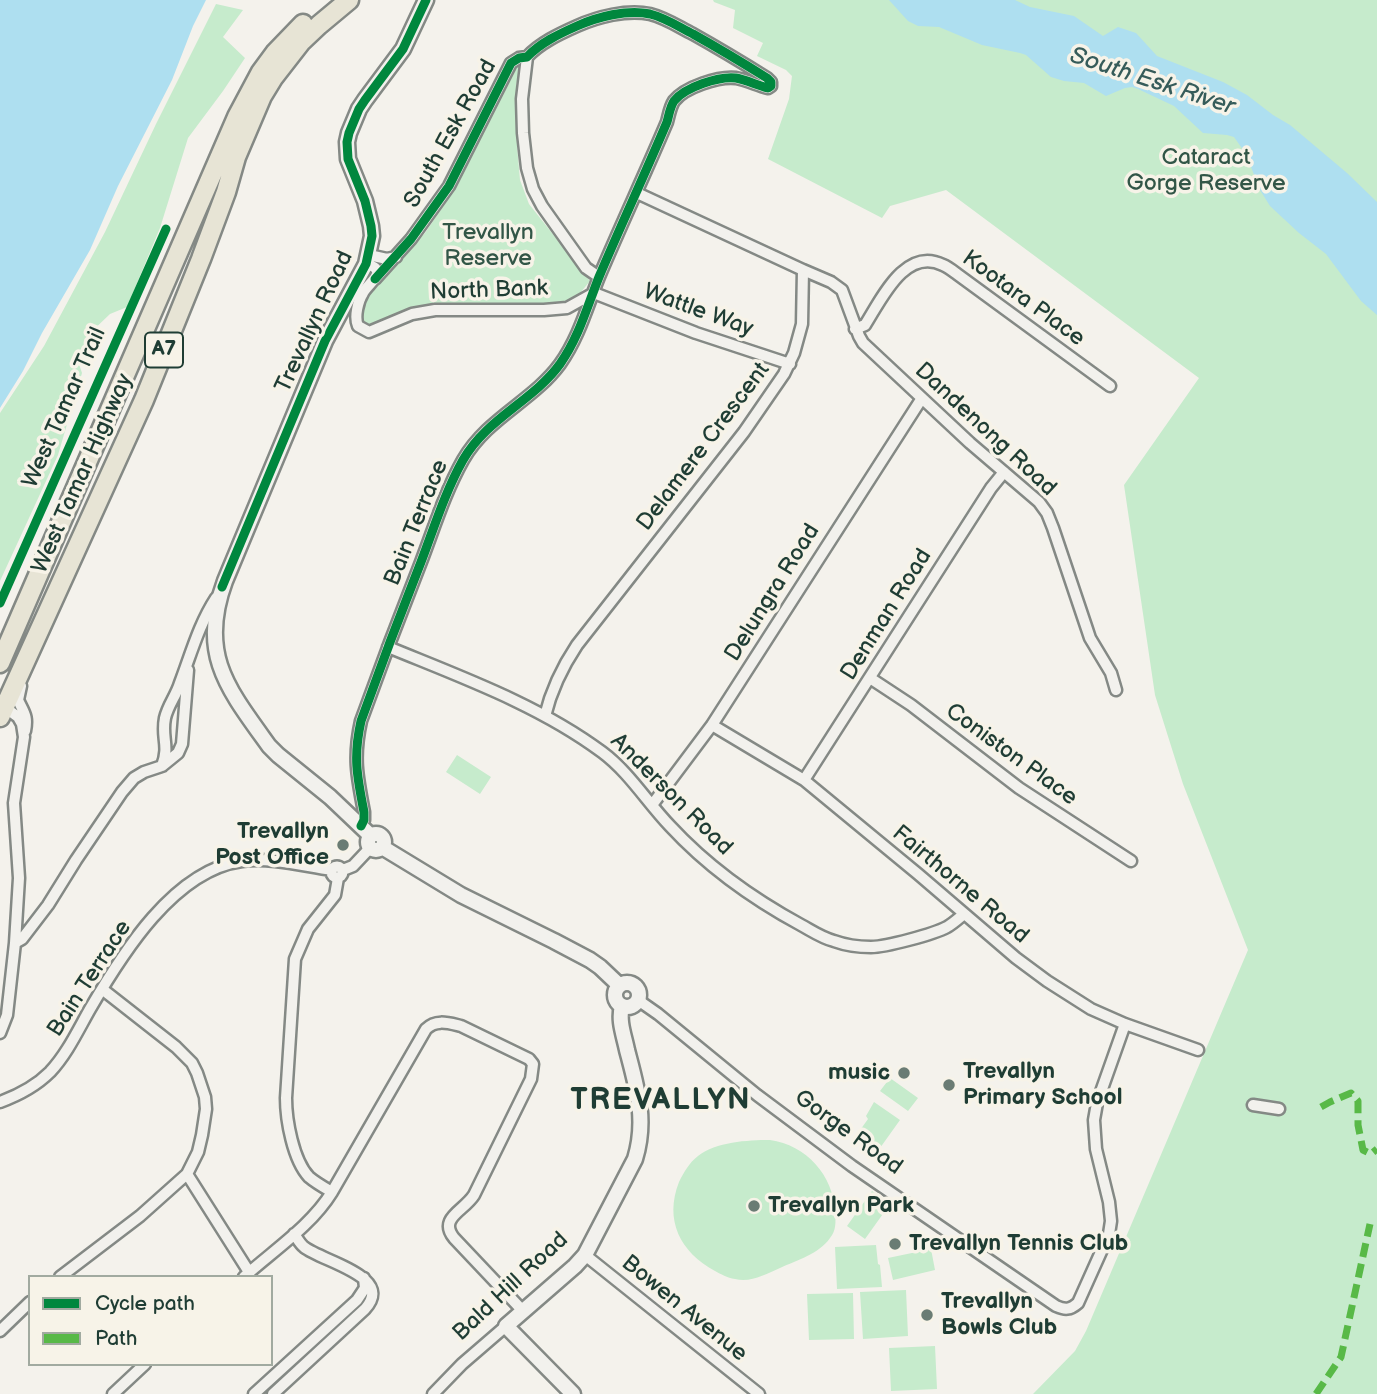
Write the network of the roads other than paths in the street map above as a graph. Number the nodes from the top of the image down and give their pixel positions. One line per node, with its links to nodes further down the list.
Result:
1 (330, 0): 24 (highway, West Tamar Highway / A7)
2 (349, 0): 22 (highway, West Tamar Highway / A7)
3 (426, 0): 8 (street, Trevallyn Road)
4 (527, 57): 5 (street, South Esk Road); 7 (street, South Esk Road); 11 (street)
5 (771, 86): 6 (street, Bain Terrace)
6 (636, 193): 10 (street); 11 (street, Bain Terrace)
7 (397, 257): 8 (street); 9 (street, South Esk Road)
8 (367, 260): 12 (street); 21 (street, Trevallyn Road)
9 (389, 266): 12 (street, North Bank)
10 (803, 270): 16 (street, Dandenong Road); 17 (street, Delamere Crescent)
11 (599, 277): 13 (street, Bain Terrace)
12 (375, 279): 14 (street, North Bank)
13 (594, 293): 14 (street, North Bank); 15 (street, Bain Terrace); 17 (street, Wattle Way)
14 (567, 308): 15 (street)
15 (582, 324): 23 (street, Bain Terrace)
16 (856, 329): 18 (street, Kootara Place); 19 (street, Dandenong Road)
17 (790, 364): 29 (street, Delamere Crescent)
18 (1110, 386)
19 (922, 398): 20 (street, Dandenong Road); 30 (street, Delungra Road)
20 (1004, 472): 26 (street, Denman Road); 27 (street, Dandenong Road)
21 (222, 587): 25 (street, Trevallyn Road); 35 (street)
22 (44, 620): 28 (highway, West Tamar Highway / A7); 31 (street)
23 (388, 647): 29 (street, Anderson Road); 35 (street, Bain Terrace)
24 (0, 663)
25 (187, 663): 32 (street, Trevallyn Road); 32 (street, Trevallyn Road)
26 (870, 678): 33 (street, Denman Road); 36 (street, Coniston Place)
27 (1116, 690)
28 (2, 709): 31 (street)
29 (545, 716): 34 (street, Anderson Road)
30 (712, 725): 33 (street, Fairthorne Road); 34 (street, Delungra Road)
31 (24, 737): 39 (street)
32 (162, 766): 39 (street, Trevallyn Road)
33 (804, 780): 38 (street, Fairthorne Road)
34 (652, 805): 38 (street, Anderson Road)
35 (371, 839): 37 (street); 40 (street)
36 (1130, 861)
37 (338, 873): 41 (street, Bain Terrace); 51 (street)
38 (964, 914): 44 (street, Fairthorne Road)
39 (15, 943): 45 (street)
40 (619, 985): 42 (street); 43 (street)
41 (102, 989): 47 (street, Bain Terrace); 50 (street)
42 (638, 1000): 43 (street); 44 (street, Gorge Road)
43 (622, 1006): 53 (street, Bald Hill Road)
44 (1125, 1024): 46 (street, Fairthorne Road)
45 (0, 1033)
46 (1198, 1050)
47 (0, 1102)
48 (1253, 1105): 49 (street)
49 (1279, 1109)
50 (187, 1174): 54 (street); 55 (street)
51 (332, 1192): 52 (street); 58 (street)
52 (294, 1234): 55 (street); 56 (street)
53 (585, 1255): 58 (street, Bald Hill Road); 67 (street, Bowen Avenue)
54 (63, 1275)
55 (247, 1275)
56 (364, 1278): 63 (street); 64 (street)
57 (28, 1305): 60 (street)
58 (523, 1311): 59 (street, Bald Hill Road)
59 (506, 1326): 65 (street, Bald Hill Road); 66 (street)
60 (0, 1331)
61 (143, 1366): 62 (street)
62 (113, 1394)
63 (254, 1394)
64 (273, 1394)
65 (433, 1394)
66 (573, 1394)
67 (759, 1394)

